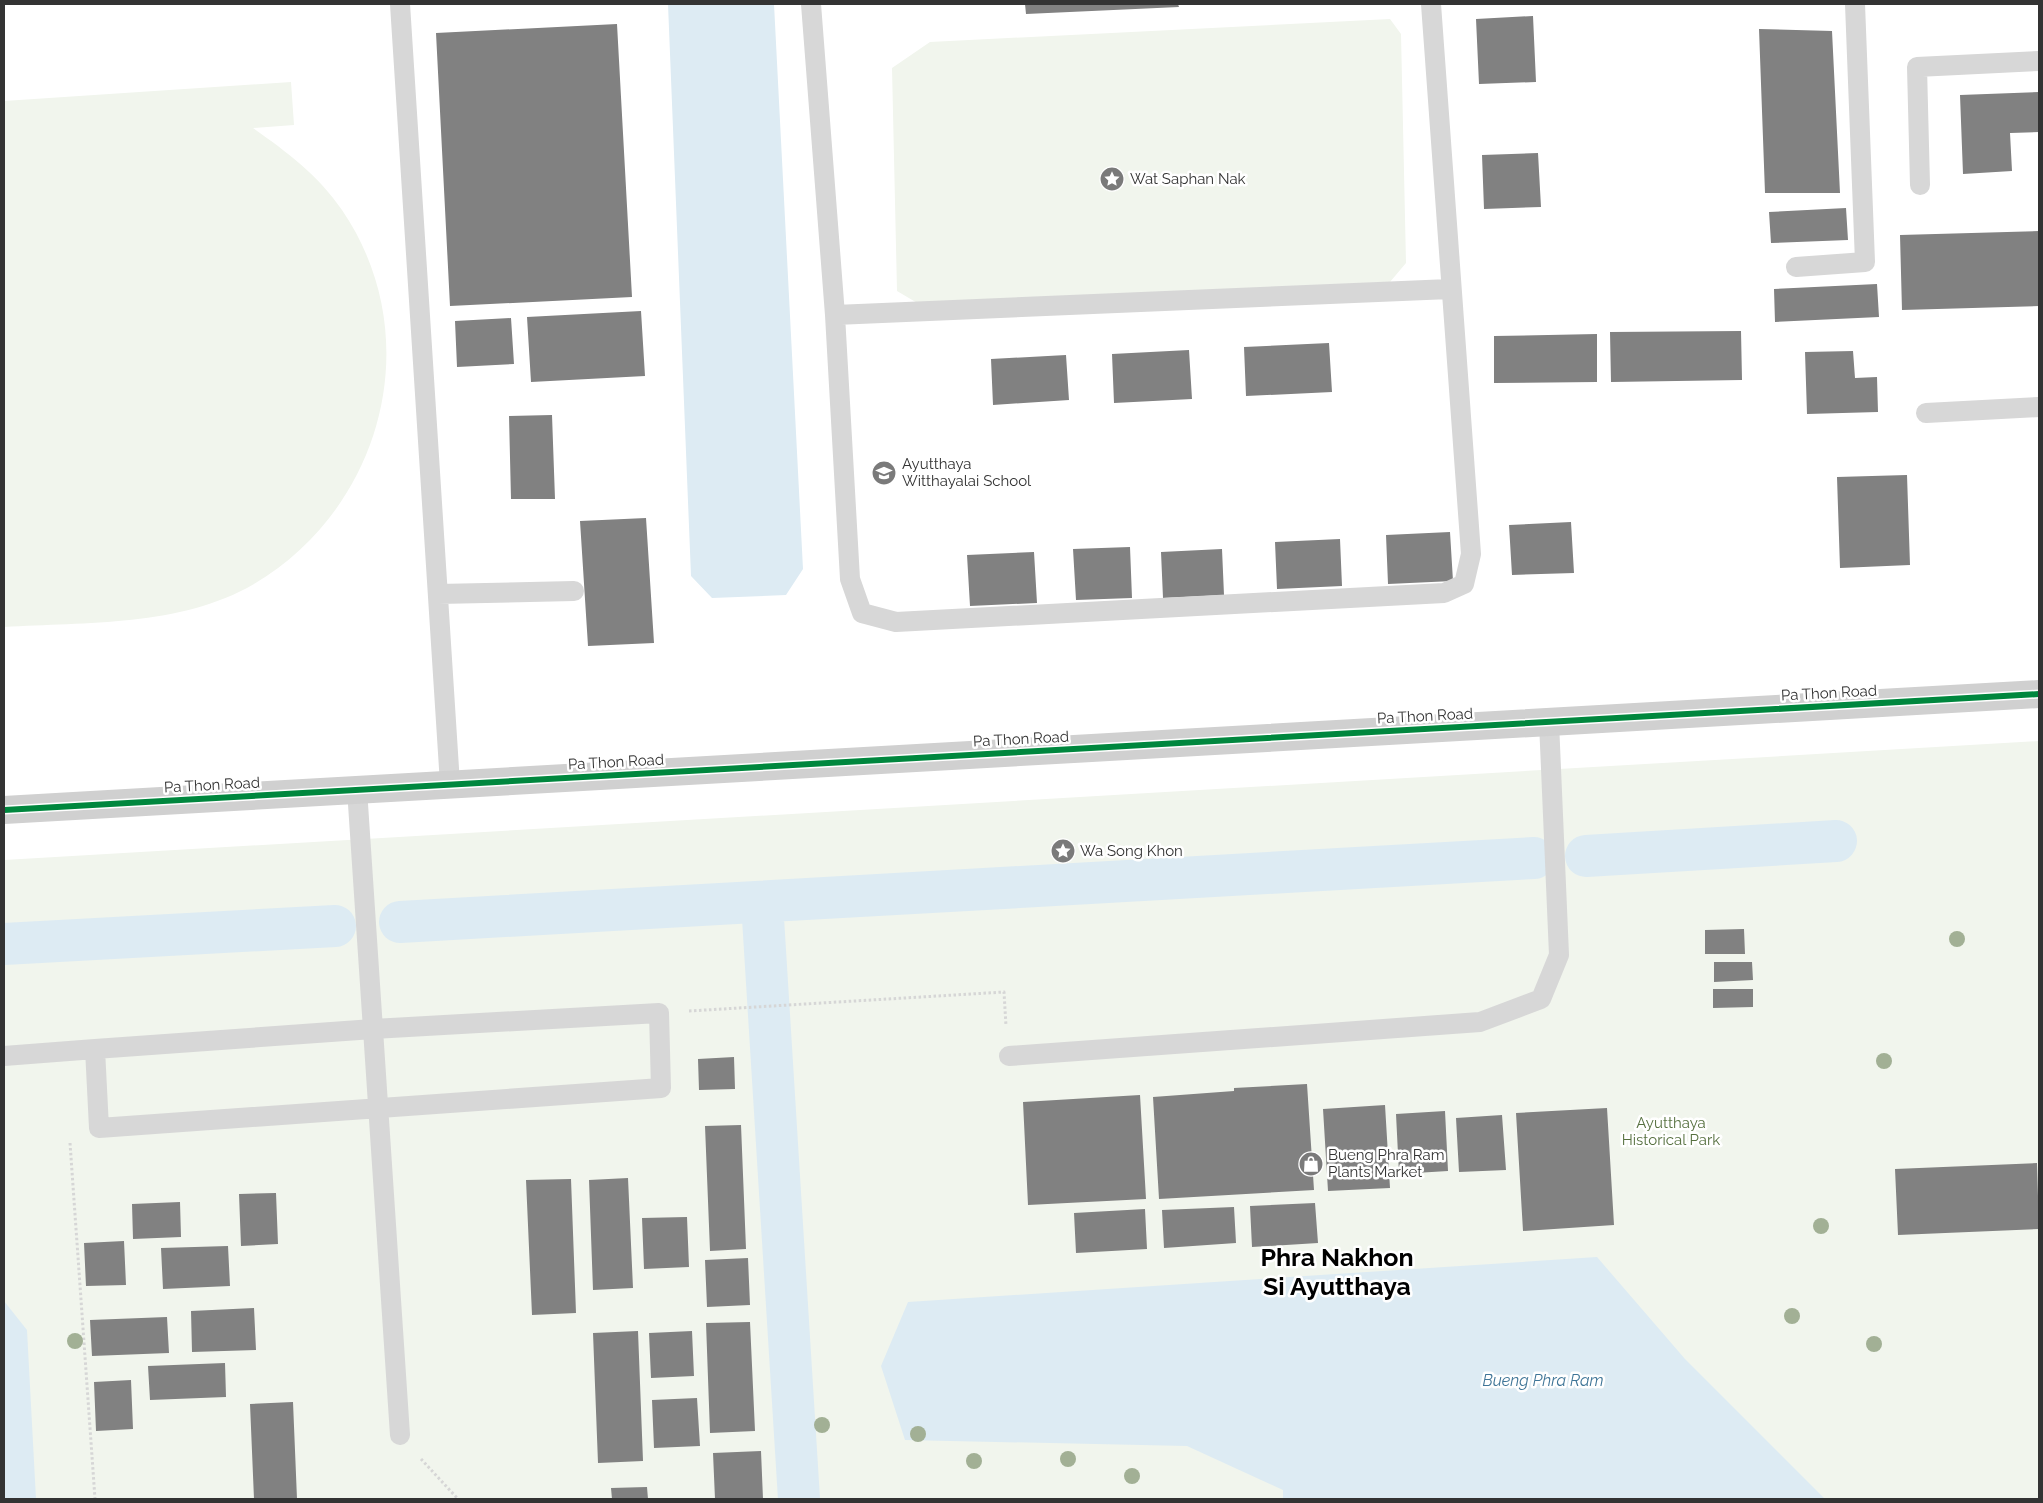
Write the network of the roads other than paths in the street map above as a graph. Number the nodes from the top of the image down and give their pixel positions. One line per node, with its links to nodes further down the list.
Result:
1 (400, 4): 13 (lane)
2 (811, 4): 9 (lane)
3 (1431, 4): 8 (lane)
4 (1855, 4): 7 (lane)
5 (2039, 61): 6 (lane)
6 (1920, 185)
7 (1796, 267)
8 (1450, 289): 9 (lane); 9 (lane)
9 (835, 315)
10 (2039, 407): 11 (lane)
11 (1926, 413)
12 (574, 591): 13 (lane)
13 (438, 594): 16 (lane)
14 (2039, 694): 15 (street, Pa Thon Road)
15 (1549, 722): 16 (street, Pa Thon Road); 22 (lane)
16 (450, 784): 17 (street, Pa Thon Road)
17 (357, 789): 18 (street, Pa Thon Road); 19 (lane)
18 (4, 810)
19 (373, 1030): 20 (lane); 23 (lane); 23 (lane)
20 (95, 1049): 21 (lane); 23 (lane)
21 (4, 1056)
22 (1008, 1056)
23 (378, 1109): 24 (lane)
24 (400, 1436)

